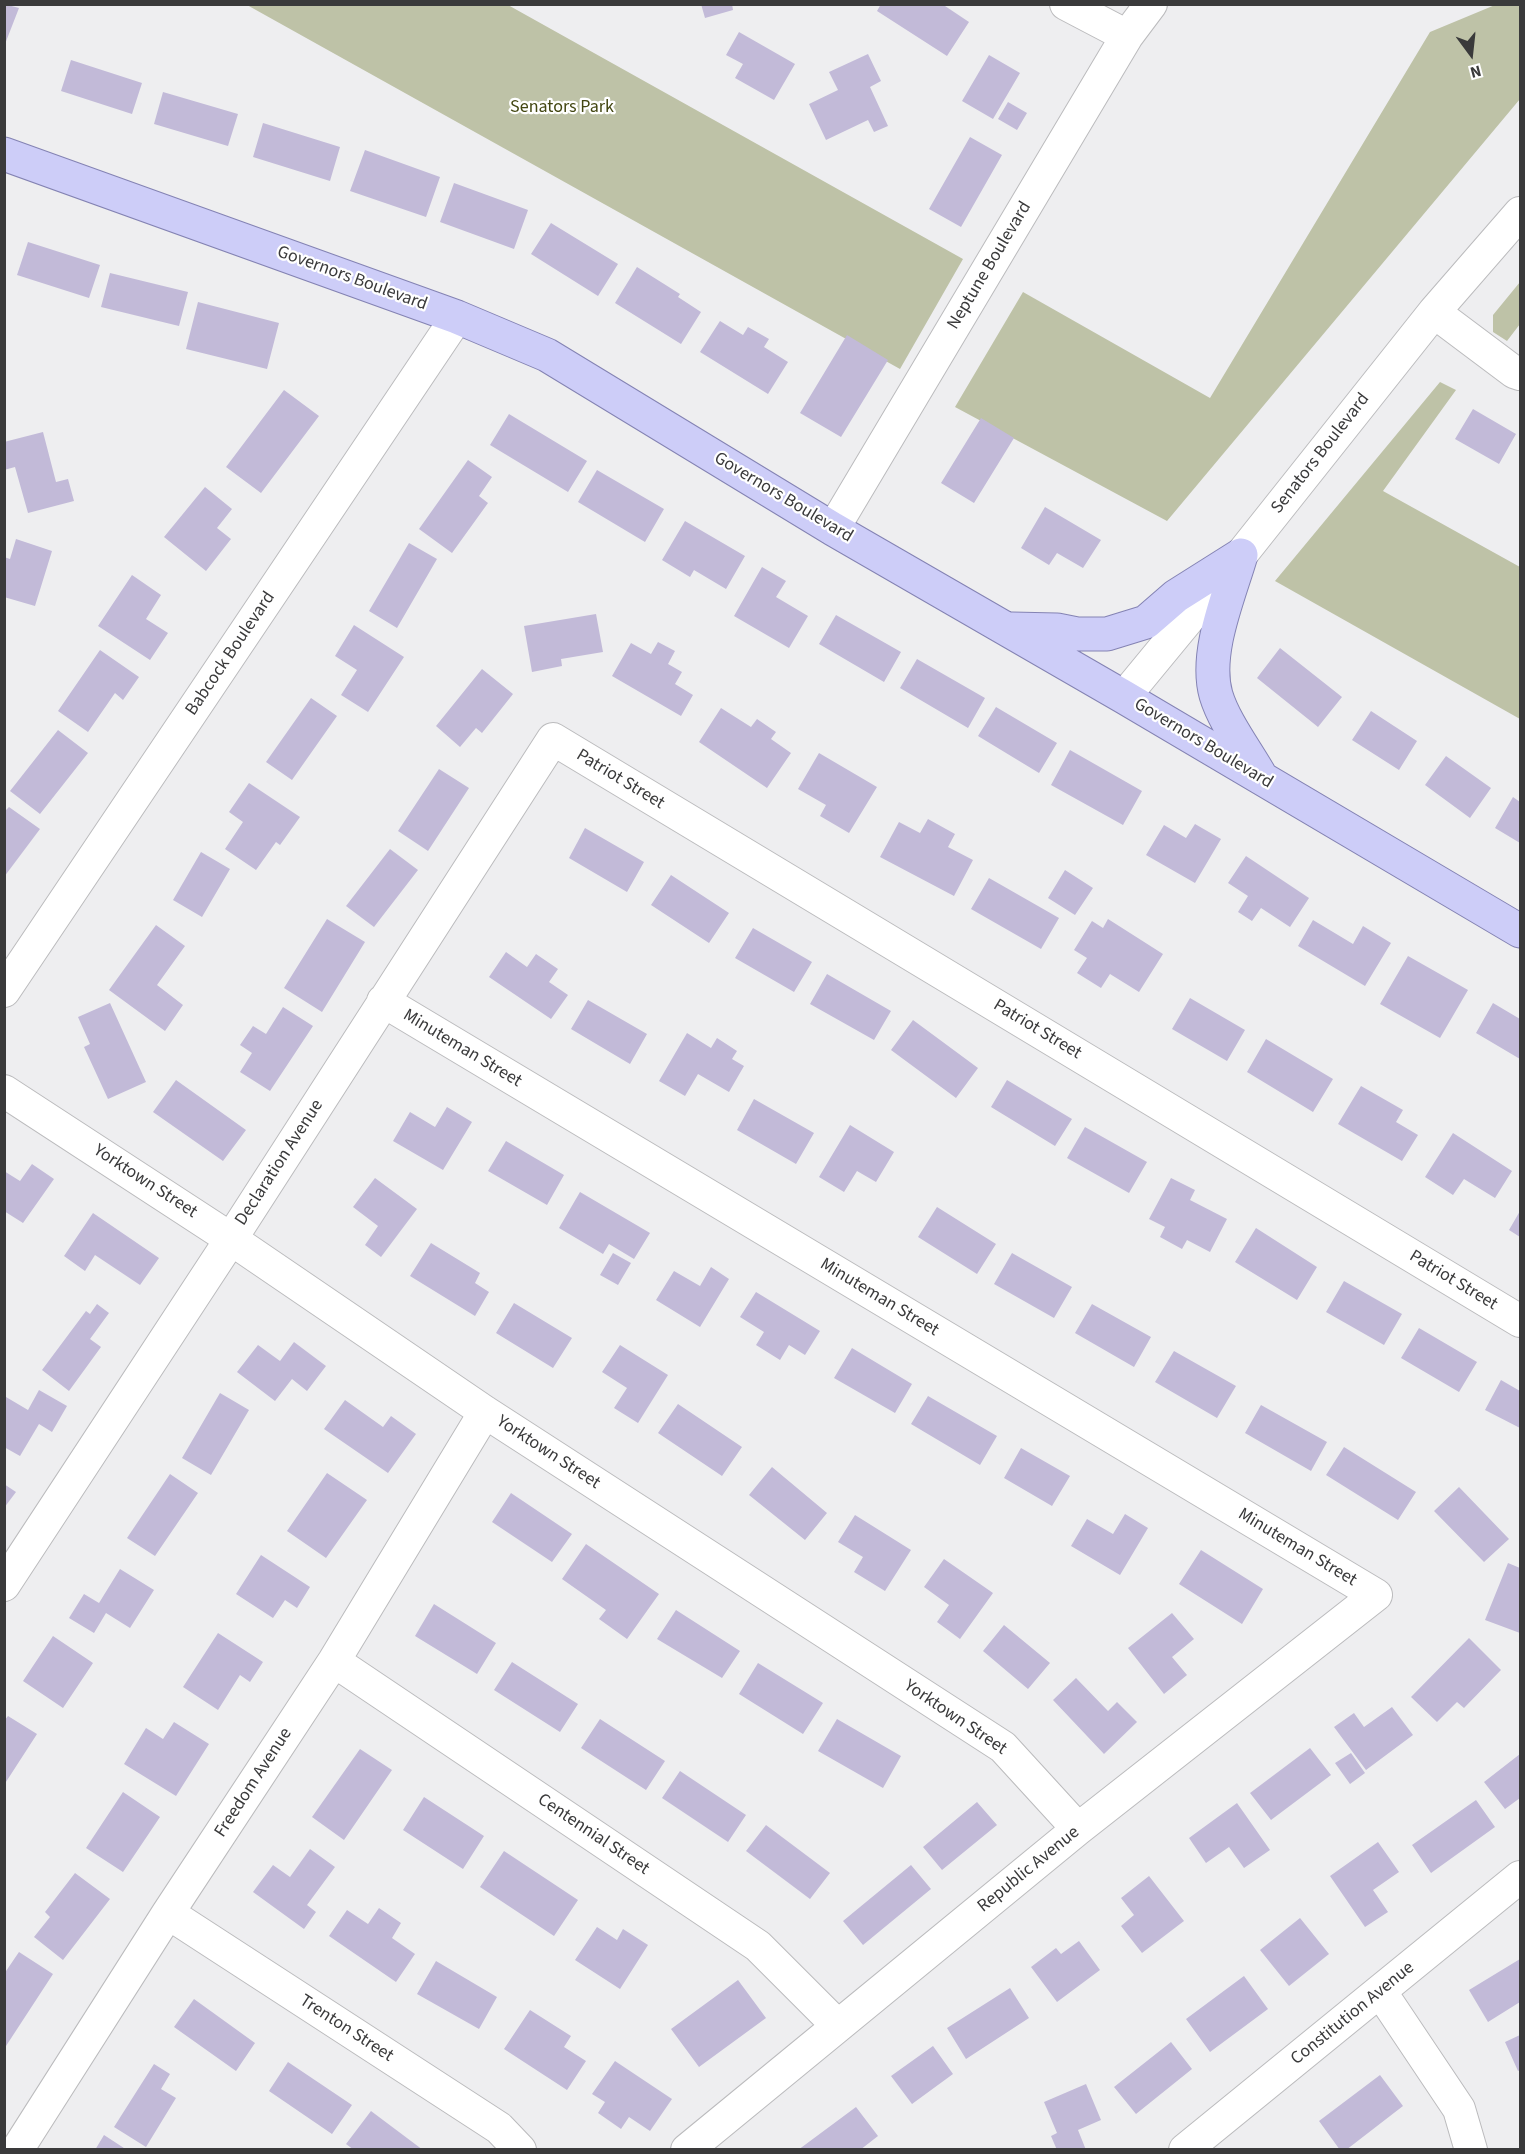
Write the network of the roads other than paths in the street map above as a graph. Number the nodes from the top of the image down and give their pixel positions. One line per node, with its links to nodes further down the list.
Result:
1 (1066, 4): 3 (street)
2 (1151, 4): 3 (street, Neptune Boulevard)
3 (1127, 36): 9 (street, Neptune Boulevard)
4 (4, 154): 7 (main road, Governors Boulevard)
5 (1521, 213): 6 (street, Senators Boulevard)
6 (1434, 312): 8 (street); 10 (street, Senators Boulevard)
7 (458, 317): 9 (main road, Governors Boulevard); 16 (street, Babcock Boulevard)
8 (1521, 374)
9 (833, 529): 11 (main road, Governors Boulevard)
10 (1241, 555): 11 (main road); 12 (street, Senators Boulevard); 14 (main road)
11 (1008, 629): 12 (main road, Governors Boulevard)
12 (1124, 697): 14 (main road, Governors Boulevard)
13 (553, 739): 17 (street, Declaration Avenue); 20 (street, Patriot Street)
14 (1263, 779): 15 (main road, Governors Boulevard)
15 (1521, 932)
16 (4, 991)
17 (383, 1001): 19 (street, Declaration Avenue); 23 (street, Minuteman Street)
18 (4, 1090): 19 (street, Yorktown Street)
19 (231, 1239): 21 (street, Yorktown Street); 22 (street, Declaration Avenue)
20 (1521, 1322)
21 (485, 1412): 24 (street, Freedom Avenue); 25 (street, Yorktown Street)
22 (4, 1585)
23 (1376, 1595): 25 (street, Republic Avenue)
24 (334, 1661): 27 (street, Freedom Avenue); 29 (street, Centennial Street)
25 (1078, 1829): 29 (street, Republic Avenue)
26 (1521, 1877): 28 (street, Constitution Avenue)
27 (168, 1913): 30 (street, Freedom Avenue); 31 (street, Trenton Street)
28 (1380, 1991): 33 (street, Constitution Avenue); 34 (street)
29 (838, 2026): 32 (street, Republic Avenue)
30 (17, 2150)
31 (520, 2150)
32 (687, 2150)
33 (1185, 2150)
34 (1471, 2150)

